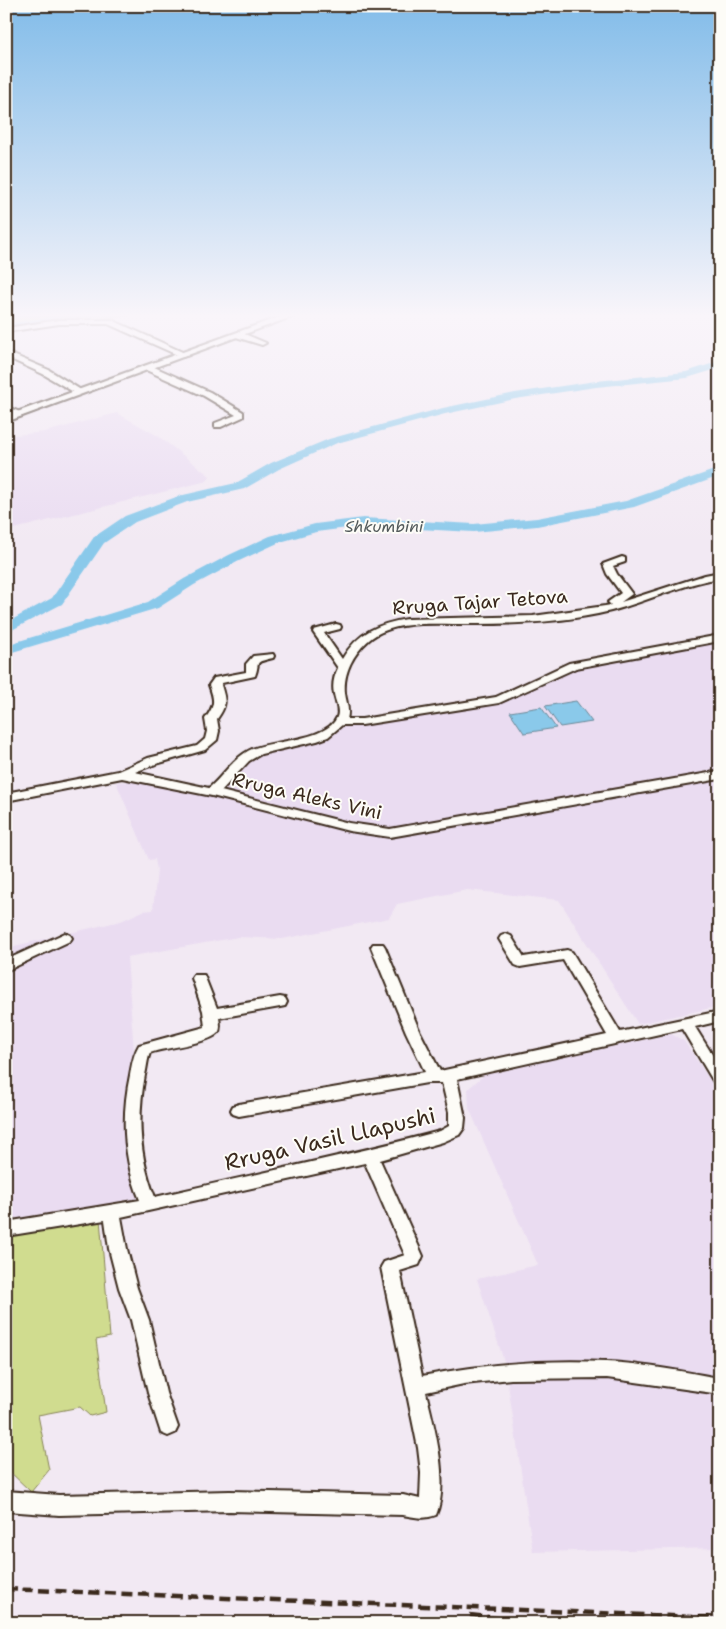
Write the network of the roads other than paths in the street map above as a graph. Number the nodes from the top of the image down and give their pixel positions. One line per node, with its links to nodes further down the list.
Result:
1 (80, 392): 4 (main road)
2 (203, 392): 6 (street)
3 (6, 408): 4 (street)
4 (19, 415): 5 (main road)
5 (6, 419)
6 (218, 425)
7 (622, 560): 9 (street)
8 (720, 575): 9 (street, Rruga Tajar Tetova)
9 (605, 609): 13 (street, Rruga Tajar Tetova)
10 (336, 627): 13 (street)
11 (720, 638): 14 (street)
12 (269, 656): 15 (street)
13 (342, 666): 14 (street)
14 (339, 722): 17 (street)
15 (122, 774): 17 (street, Rruga Aleks Vini); 18 (street, Rruga Aleks Vini)
16 (720, 775): 17 (street, Rruga Aleks Vini)
17 (212, 792)
18 (6, 798)
19 (65, 938): 22 (street)
20 (506, 939): 28 (street)
21 (378, 948): 29 (street)
22 (6, 966)
23 (199, 978): 25 (street)
24 (280, 1002): 25 (street)
25 (212, 1014): 33 (street)
26 (720, 1016): 27 (street)
27 (686, 1024): 28 (street); 30 (street)
28 (616, 1038): 29 (street)
29 (442, 1077): 31 (street); 32 (street, Rruga Vasil Llapushi)
30 (720, 1080)
31 (239, 1110)
32 (370, 1156): 33 (street, Rruga Vasil Llapushi); 36 (street)
33 (150, 1204): 34 (street, Rruga Vasil Llapushi)
34 (112, 1212): 35 (street, Rruga Vasil Llapushi); 38 (street)
35 (6, 1229)
36 (416, 1386): 37 (street); 39 (street)
37 (720, 1386)
38 (168, 1427)
39 (6, 1501)

